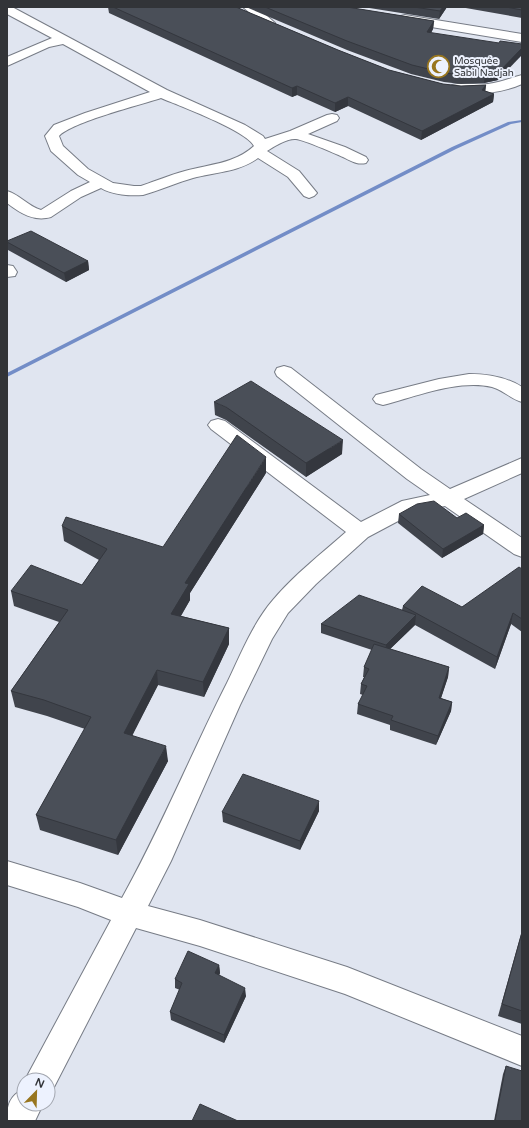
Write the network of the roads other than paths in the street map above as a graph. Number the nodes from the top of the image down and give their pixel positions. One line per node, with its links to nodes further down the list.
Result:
1 (243, 8): 4 (street)
2 (7, 9): 6 (street)
3 (389, 16): 5 (street)
4 (282, 29)
5 (522, 38)
6 (65, 40): 7 (street); 10 (street)
7 (7, 62)
8 (522, 80): 9 (street)
9 (442, 87)
10 (162, 93): 13 (street); 15 (street)
11 (332, 118): 12 (street)
12 (295, 134): 13 (street); 14 (street)
13 (260, 150): 15 (street); 16 (street)
14 (361, 160)
15 (100, 183): 17 (street)
16 (309, 193)
17 (7, 196)
18 (284, 372): 23 (street)
19 (522, 396): 20 (street)
20 (383, 399)
21 (218, 425): 24 (street)
22 (522, 465): 23 (street)
23 (448, 498): 24 (street); 25 (street)
24 (360, 532): 27 (street)
25 (522, 549)
26 (7, 873): 27 (street)
27 (130, 914): 28 (street); 29 (street)
28 (522, 1051)
29 (45, 1072)
30 (22, 1112): 31 (street)
31 (17, 1121)

